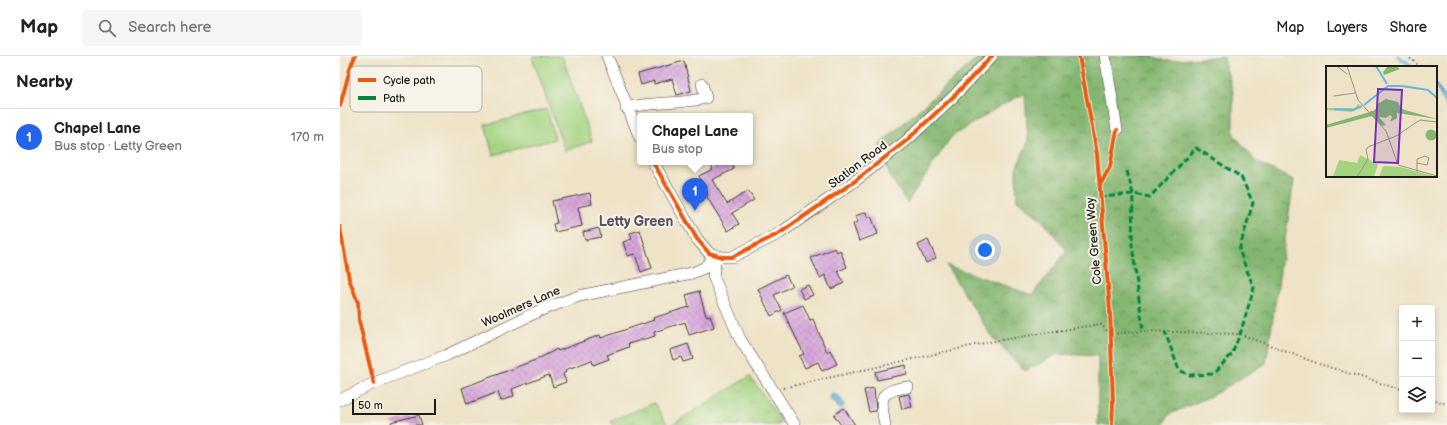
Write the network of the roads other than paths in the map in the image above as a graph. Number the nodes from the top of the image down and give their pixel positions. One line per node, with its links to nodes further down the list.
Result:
1 (607, 56): 5 (street)
2 (992, 56): 9 (street, Station Road)
3 (1105, 56): 6 (street)
4 (702, 84): 5 (street)
5 (626, 108): 7 (street)
6 (1117, 130)
7 (637, 132)
8 (655, 165): 9 (street)
9 (716, 256): 11 (street, Woolmers Lane); 12 (street)
10 (908, 387): 13 (street)
11 (340, 400)
12 (795, 425)
13 (885, 425)

